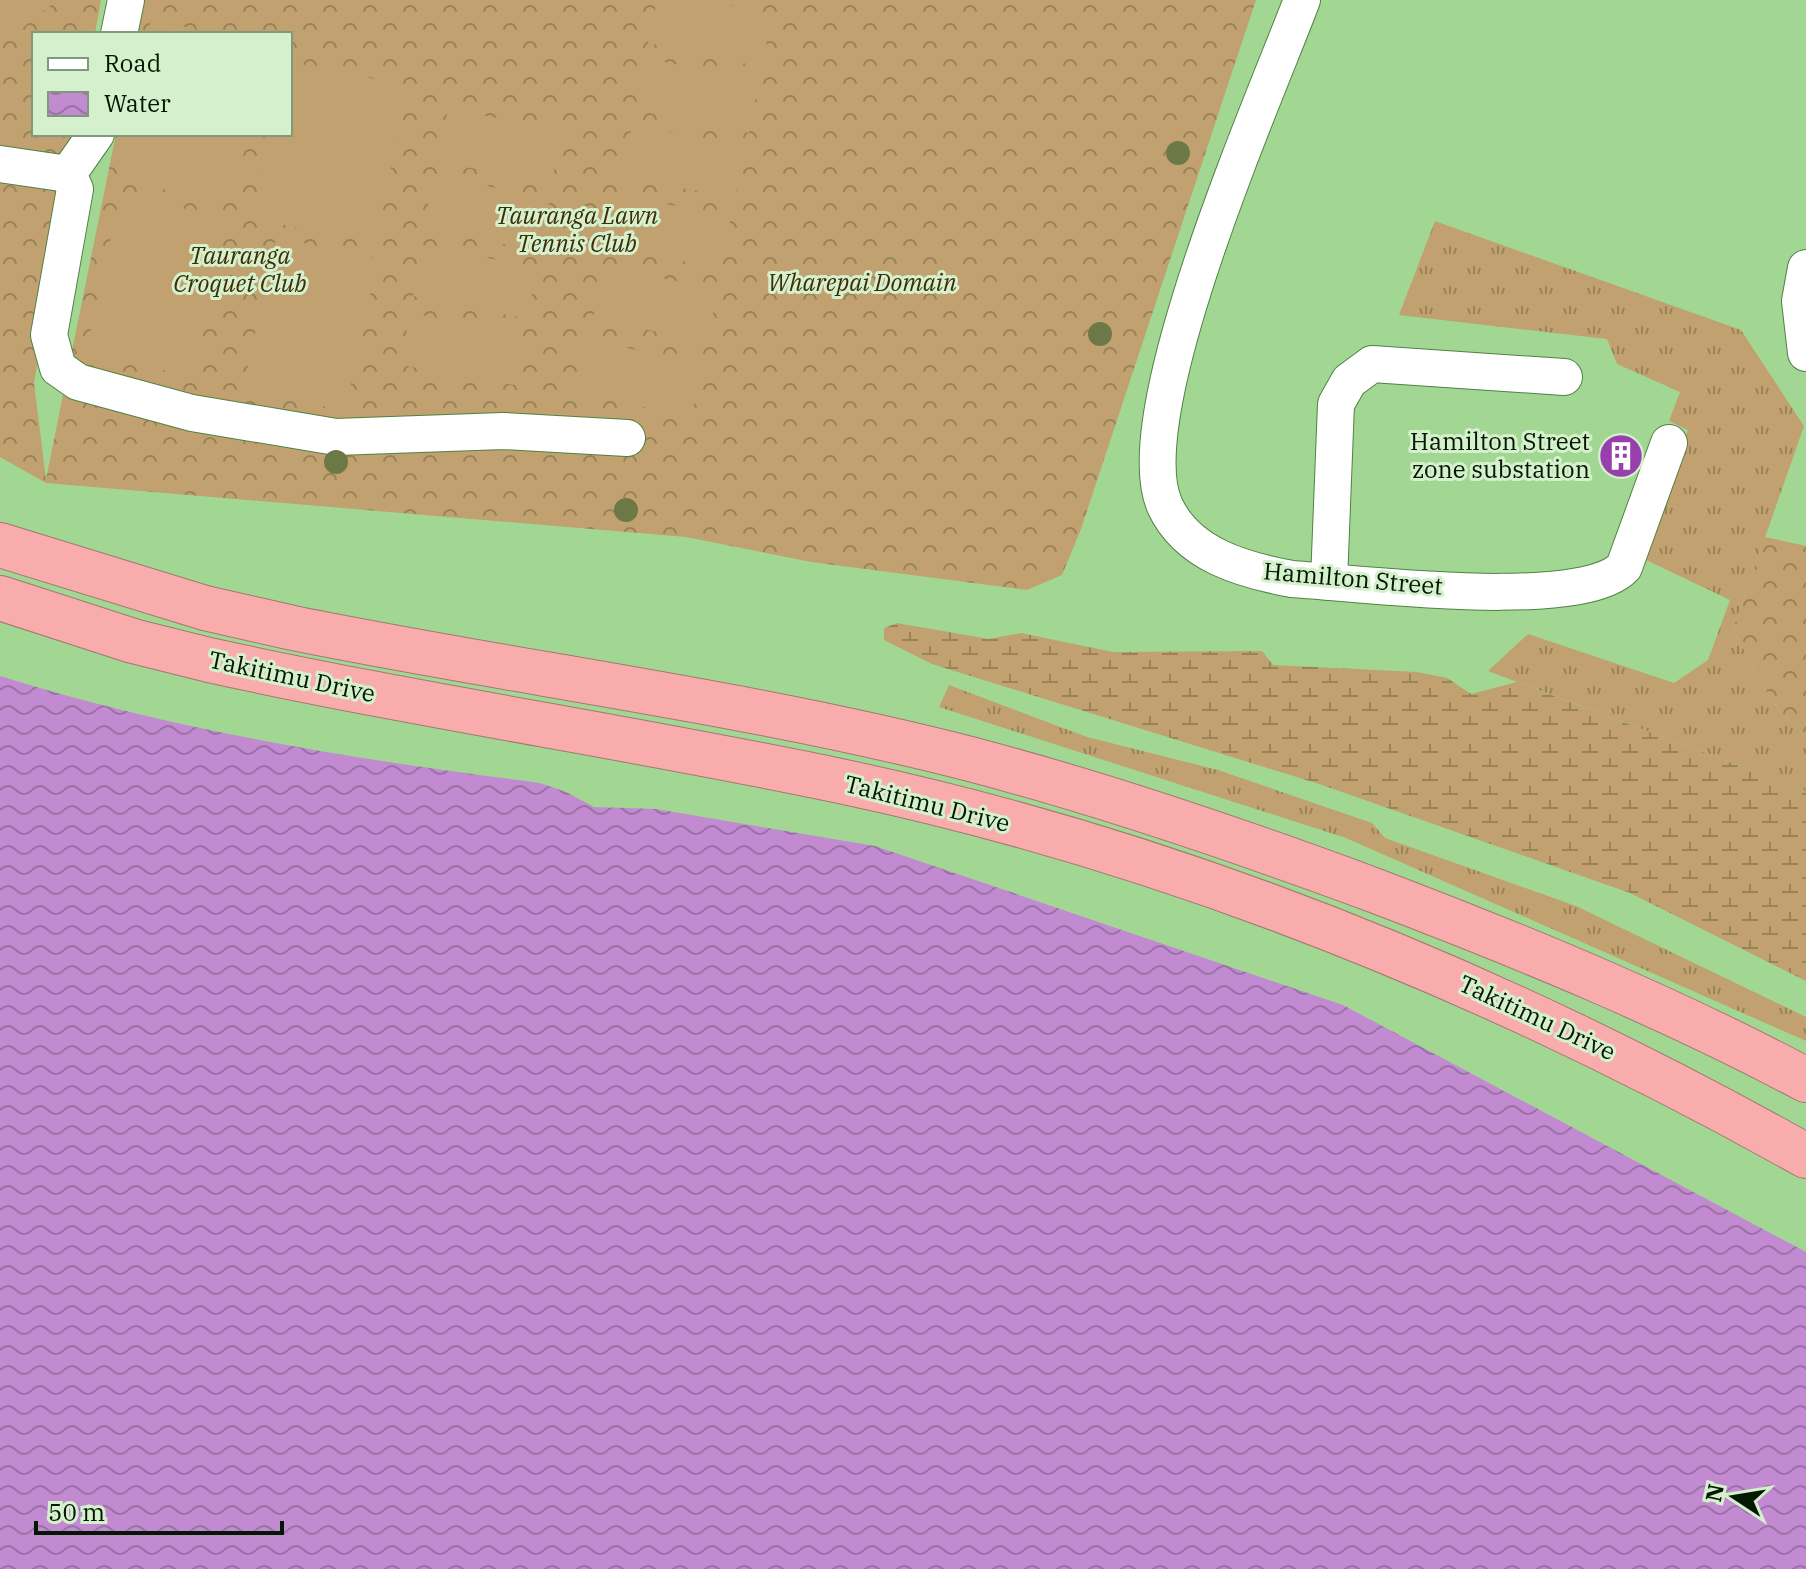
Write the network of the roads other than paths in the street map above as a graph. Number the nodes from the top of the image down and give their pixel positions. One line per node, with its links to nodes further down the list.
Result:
1 (126, 0): 3 (street)
2 (1302, 0): 13 (street, Hamilton Street)
3 (119, 32)
4 (95, 136): 6 (street)
5 (0, 164): 6 (street)
6 (68, 174): 10 (street)
7 (1806, 268): 8 (street)
8 (1806, 353)
9 (1564, 377): 13 (street)
10 (627, 438)
11 (1669, 443): 13 (street, Hamilton Street)
12 (0, 545): 16 (highway, Takitimu Drive)
13 (1329, 581)
14 (0, 598): 15 (highway, Takitimu Drive)
15 (1537, 1016): 17 (highway); 18 (highway, Takitimu Drive)
16 (1806, 1080)
17 (1806, 1125)
18 (1806, 1156)

